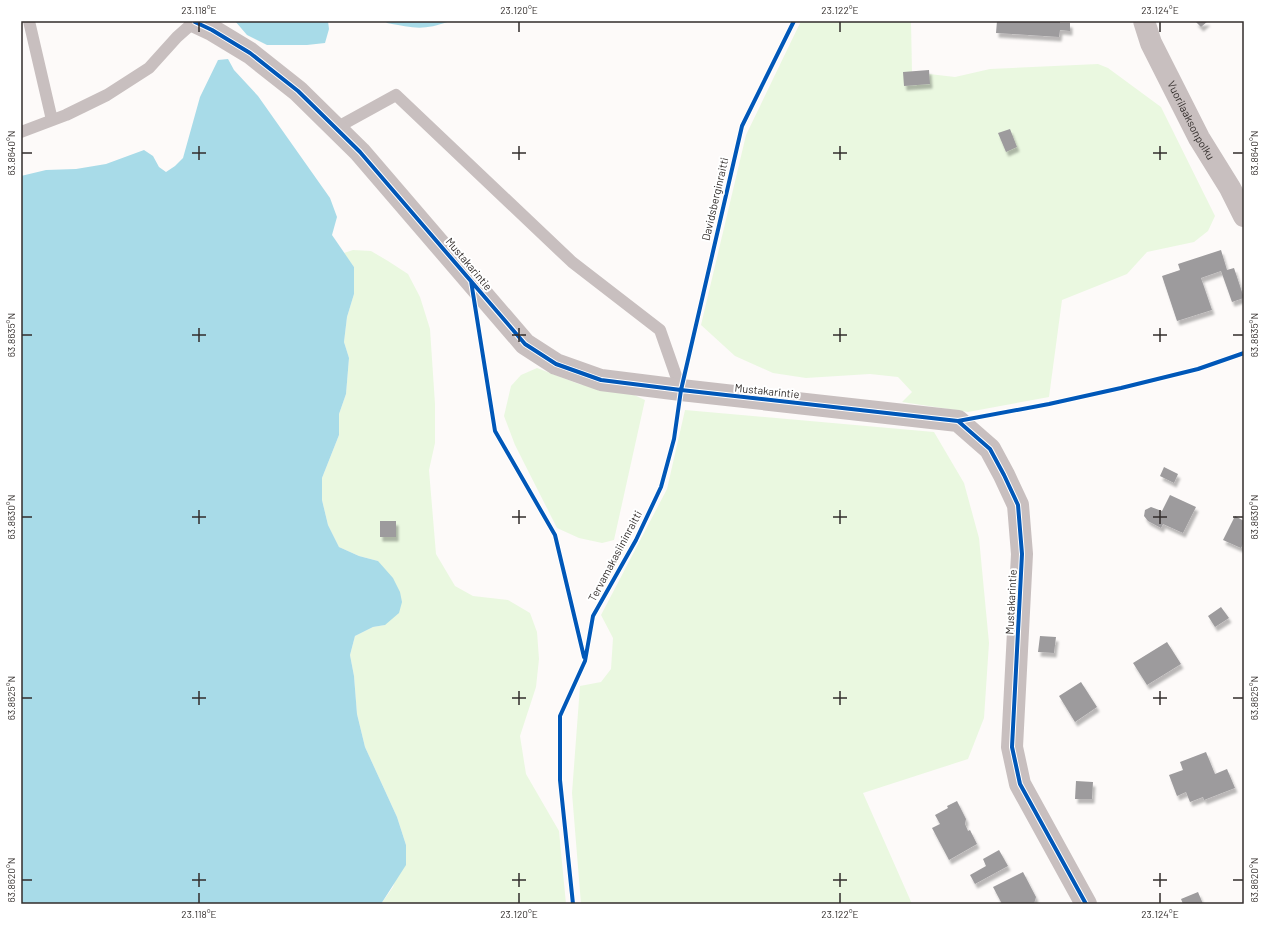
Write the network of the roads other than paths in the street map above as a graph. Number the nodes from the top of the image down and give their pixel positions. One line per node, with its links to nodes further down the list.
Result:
1 (29, 21): 4 (lane)
2 (195, 21): 4 (lane); 5 (street, Mustakarintie)
3 (1144, 21): 7 (street, Vuorilaaksonpolku)
4 (52, 120): 6 (lane)
5 (336, 128): 8 (street, Mustakarintie); 8 (lane)
6 (21, 132)
7 (1244, 216)
8 (681, 390): 9 (street, Mustakarintie)
9 (1086, 904)

